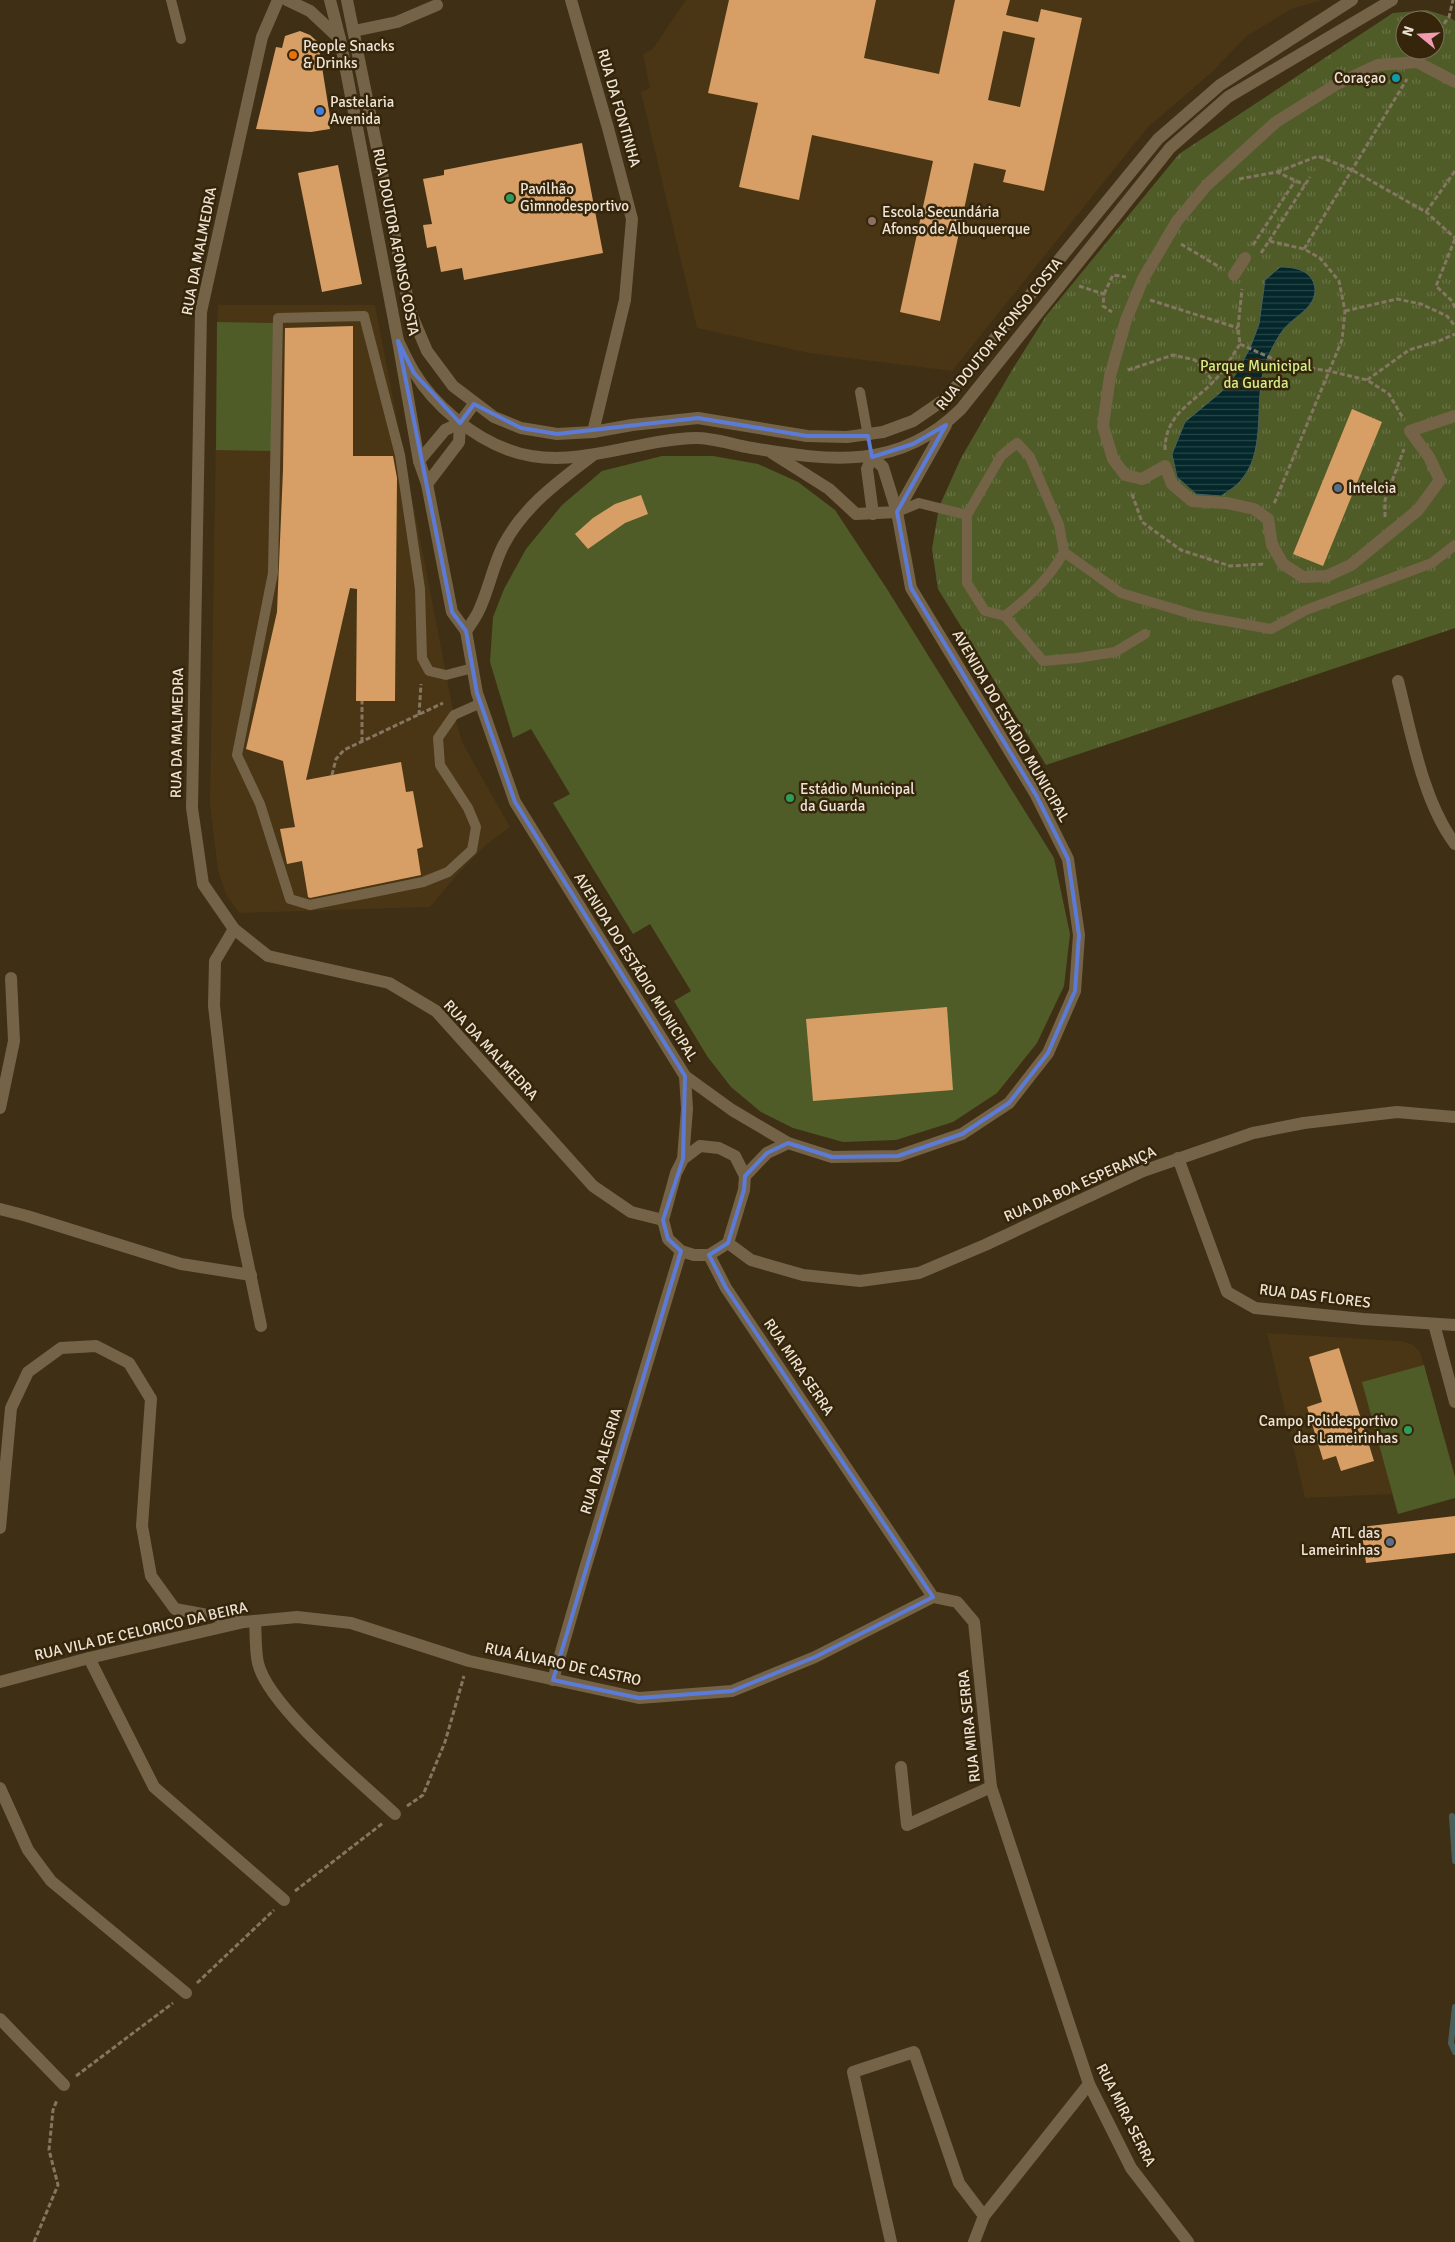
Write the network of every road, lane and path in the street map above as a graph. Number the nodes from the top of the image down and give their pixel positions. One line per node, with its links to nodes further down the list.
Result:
1 (171, 0): 13 (lane)
2 (278, 0): 85 (street, RUA DA MALMEDRA)
3 (287, 0): 14 (street)
4 (330, 0): 14 (street, RUA DOUTOR AFONSO COSTA)
5 (347, 0): 12 (street, RUA DOUTOR AFONSO COSTA)
6 (571, 0): 55 (street, RUA DA FONTINHA)
7 (1352, 0): 56 (street, RUA DOUTOR AFONSO COSTA)
8 (1392, 0): 53 (street, RUA DOUTOR AFONSO COSTA)
9 (1453, 0): 11 (path)
10 (437, 5): 12 (street)
11 (1445, 21)
12 (354, 31): 50 (street, RUA DOUTOR AFONSO COSTA)
13 (181, 39)
14 (340, 39): 43 (street, RUA DOUTOR AFONSO COSTA)
15 (1417, 62): 16 (street); 17 (path); 22 (street)
16 (1455, 82)
17 (1352, 170): 19 (path); 24 (path); 28 (path)
18 (1455, 171): 24 (path)
19 (1277, 172): 21 (path); 22 (path)
20 (1310, 177): 23 (path)
21 (1295, 181): 23 (path); 30 (path)
22 (1207, 185): 25 (street)
23 (1304, 185): 27 (path)
24 (1426, 212): 26 (path)
25 (1168, 236): 31 (path); 32 (street)
26 (1455, 238): 36 (path)
27 (1269, 241): 28 (path); 29 (path)
28 (1304, 250): 38 (path)
29 (1259, 257)
30 (1245, 258): 31 (street)
31 (1233, 275): 41 (path)
32 (1143, 279): 34 (path); 35 (street)
33 (1072, 284): 34 (path)
34 (1104, 294): 39 (path)
35 (1136, 295): 39 (street); 41 (path)
36 (1454, 301): 37 (path)
37 (1455, 308)
38 (1346, 311): 40 (path); 45 (path)
39 (1126, 320): 46 (street)
40 (1455, 326)
41 (1238, 328): 44 (path)
42 (1455, 334): 47 (path)
43 (398, 341): 52 (street, RUA DOUTOR AFONSO COSTA); 60 (street, AVENIDA DO ESTÁDIO MUNICIPAL)
44 (1240, 344): 45 (path); 48 (path)
45 (1329, 371): 47 (path); 67 (path)
46 (1110, 376): 48 (path); 62 (street)
47 (1367, 380): 54 (path)
48 (1214, 382): 61 (path)
49 (860, 392): 56 (lane)
50 (474, 404): 52 (street); 55 (street, RUA DOUTOR AFONSO COSTA)
51 (1455, 416): 54 (street)
52 (460, 423): 58 (street, RUA DOUTOR AFONSO COSTA); 60 (street); 63 (street)
53 (946, 425): 59 (street, RUA DOUTOR AFONSO COSTA); 64 (street)
54 (1410, 431): 68 (path); 68 (street)
55 (593, 432): 56 (street, RUA DOUTOR AFONSO COSTA)
56 (868, 436): 59 (street)
57 (770, 451): 58 (street, RUA DOUTOR AFONSO COSTA); 59 (street, RUA DOUTOR AFONSO COSTA); 65 (street)
58 (592, 456): 73 (street)
59 (872, 457): 64 (street, AVENIDA DO ESTÁDIO MUNICIPAL); 65 (street)
60 (419, 461): 63 (street, AVENIDA DO ESTÁDIO MUNICIPAL)
61 (1165, 466): 62 (street); 67 (street)
62 (1125, 475): 71 (path)
63 (427, 484): 73 (street, AVENIDA DO ESTÁDIO MUNICIPAL)
64 (897, 512): 65 (street); 66 (lane); 90 (street, AVENIDA DO ESTÁDIO MUNICIPAL)
65 (873, 514)
66 (968, 515): 70 (lane); 72 (lane)
67 (1268, 519): 71 (street)
68 (1386, 536): 71 (street)
69 (1455, 545): 70 (lane)
70 (1064, 552): 72 (lane)
71 (1283, 564)
72 (1005, 616): 74 (lane)
73 (466, 631): 75 (street, AVENIDA DO ESTÁDIO MUNICIPAL)
74 (1145, 634)
75 (473, 668): 76 (lane); 80 (street, AVENIDA DO ESTÁDIO MUNICIPAL)
76 (429, 671): 80 (lane); 81 (path)
77 (1398, 681): 84 (street)
78 (451, 700): 81 (path)
79 (362, 701): 82 (path)
80 (481, 703): 87 (street, AVENIDA DO ESTÁDIO MUNICIPAL)
81 (418, 715): 82 (path)
82 (362, 742): 83 (path)
83 (332, 775)
84 (1455, 844)
85 (234, 929): 95 (street, RUA DA MALMEDRA); 99 (street)
86 (11, 978): 88 (street)
87 (685, 1076): 90 (street, AVENIDA DO ESTÁDIO MUNICIPAL); 92 (street)
88 (0, 1108)
89 (1455, 1117): 91 (street, RUA DA BOA ESPERANÇA)
90 (788, 1144): 93 (street)
91 (1178, 1158): 96 (street, RUA DA BOA ESPERANÇA); 100 (street, RUA DAS FLORES)
92 (683, 1159): 93 (street); 95 (street)
93 (745, 1176): 96 (street)
94 (0, 1209): 99 (street)
95 (663, 1220): 97 (street)
96 (728, 1243): 98 (street)
97 (682, 1251): 98 (street); 110 (street, RUA DA ALEGRIA)
98 (709, 1255): 105 (street, RUA MIRA SERRA)
99 (250, 1275): 102 (street)
100 (1434, 1324): 101 (street, RUA DAS FLORES); 103 (street)
101 (1455, 1325)
102 (261, 1326)
103 (1455, 1402)
104 (0, 1528): 106 (street)
105 (933, 1597): 110 (street, RUA ÁLVARO DE CASTRO); 113 (street, RUA MIRA SERRA)
106 (250, 1622): 107 (street, RUA VILA DE CELORICO DA BEIRA); 108 (street, RUA VILA DE CELORICO DA BEIRA); 115 (street)
107 (351, 1622): 109 (street, RUA ÁLVARO DE CASTRO)
108 (88, 1658): 111 (street, RUA VILA DE CELORICO DA BEIRA); 116 (street)
109 (469, 1661): 110 (street, RUA ÁLVARO DE CASTRO); 115 (path)
110 (553, 1680)
111 (0, 1682)
112 (901, 1767): 113 (street)
113 (991, 1787): 119 (street, RUA MIRA SERRA)
114 (0, 1788): 117 (street)
115 (395, 1814): 116 (path)
116 (284, 1900): 117 (path)
117 (186, 1993): 120 (path)
118 (0, 2019): 120 (street)
119 (1089, 2084): 121 (street); 125 (street, RUA MIRA SERRA)
120 (64, 2085): 122 (path)
121 (984, 2216): 123 (street); 124 (street)
122 (34, 2242)
123 (891, 2242)
124 (974, 2242)
125 (1188, 2242)

